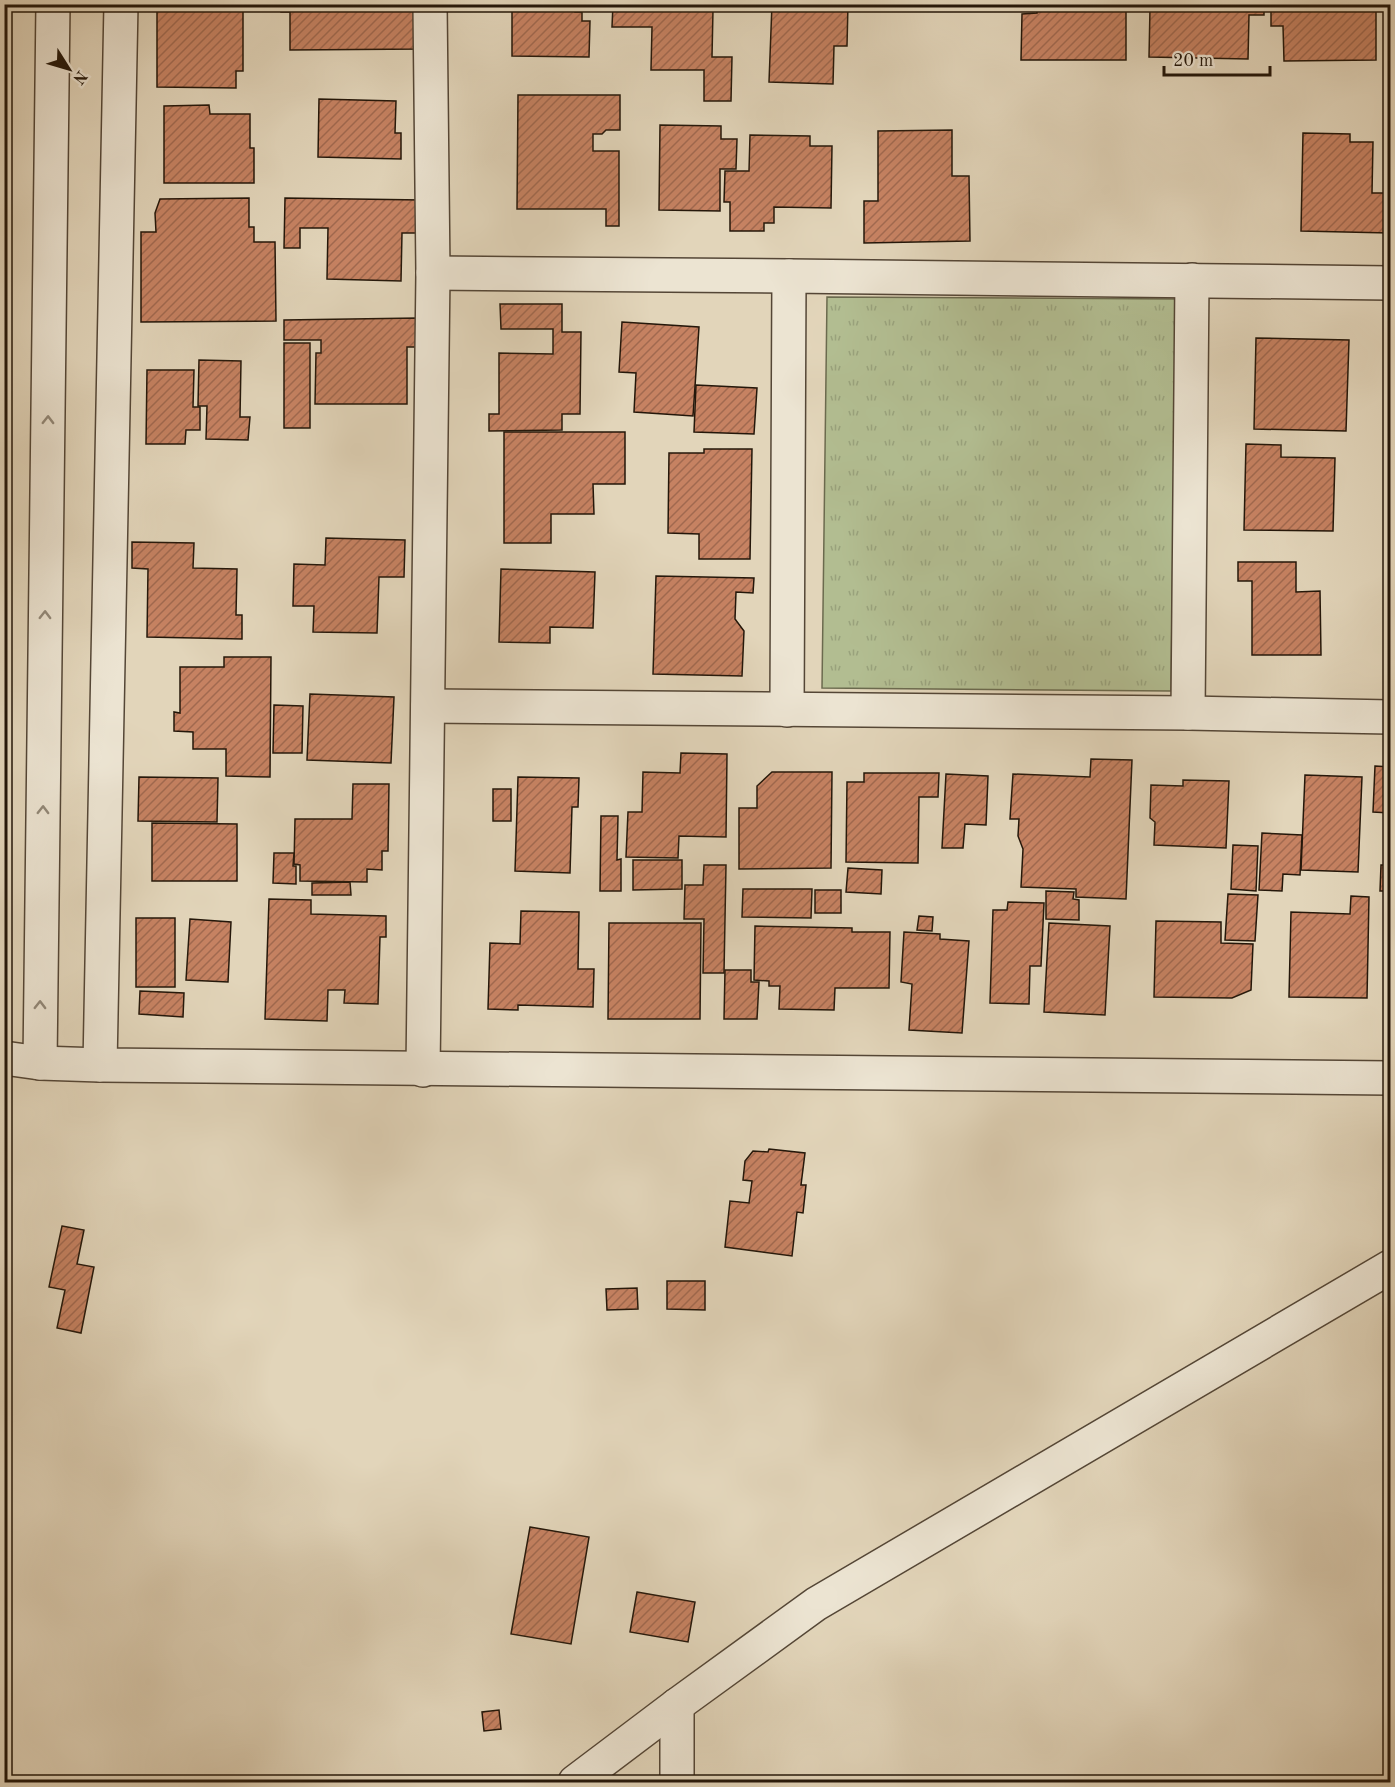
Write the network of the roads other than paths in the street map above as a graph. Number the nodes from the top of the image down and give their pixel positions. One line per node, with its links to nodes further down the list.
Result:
1 (53, 4): 13 (street, one-way to 1)
2 (122, 4): 14 (street)
3 (430, 4): 4 (street)
4 (433, 273): 5 (street); 8 (street)
5 (789, 276): 6 (street); 9 (street)
6 (1192, 280): 7 (street); 10 (street)
7 (1390, 283)
8 (428, 706): 9 (street); 15 (street)
9 (787, 710): 10 (street)
10 (1188, 713): 11 (street)
11 (1390, 717)
12 (4, 1058): 13 (street)
13 (40, 1063): 14 (street)
14 (100, 1065): 15 (street)
15 (423, 1070): 16 (street)
16 (1390, 1078)
17 (1390, 1267): 18 (street)
18 (677, 1705): 19 (street); 20 (street)
19 (575, 1782)
20 (677, 1782)

